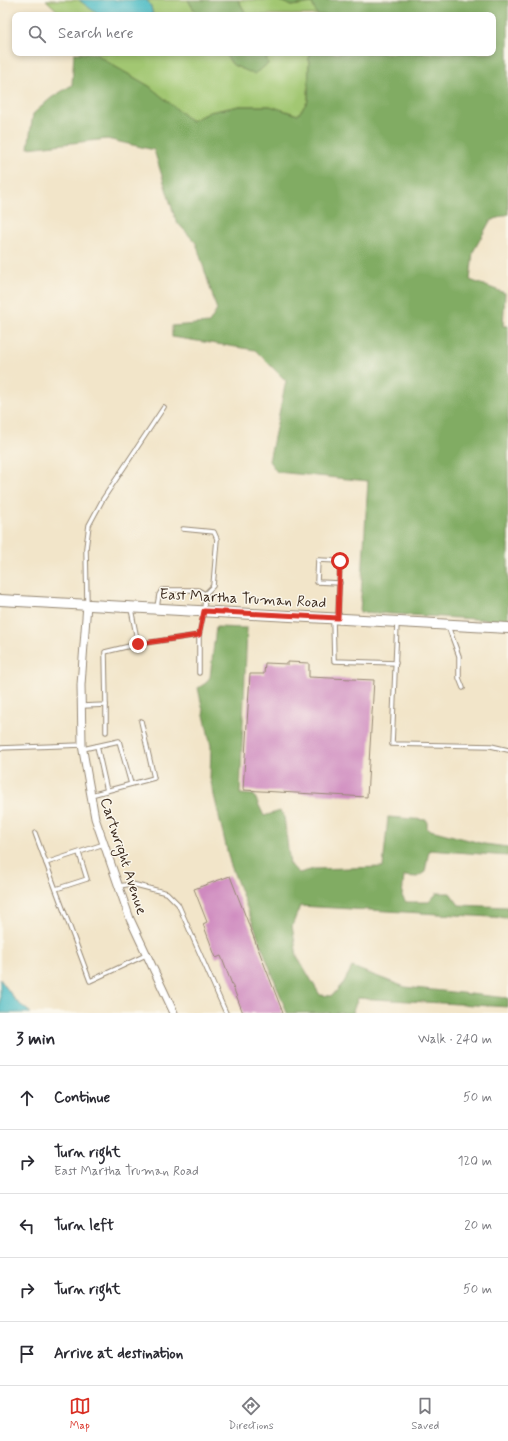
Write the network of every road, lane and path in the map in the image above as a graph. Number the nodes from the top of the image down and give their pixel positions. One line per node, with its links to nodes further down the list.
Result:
1 (164, 407): 6 (lane)
2 (183, 528): 4 (lane)
3 (340, 583): 3 (lane); 10 (lane)
4 (205, 594): 8 (lane); 9 (lane)
5 (0, 600): 6 (main road, East Martha Truman Road)
6 (87, 604): 7 (main road, East Martha Truman Road); 20 (street, Cartwright Avenue)
7 (130, 606): 8 (main road, East Martha Truman Road); 15 (lane)
8 (157, 608): 9 (main road, East Martha Truman Road)
9 (204, 611): 10 (main road, East Martha Truman Road); 14 (lane)
10 (336, 618): 11 (main road, East Martha Truman Road); 16 (lane)
11 (397, 622): 12 (main road, East Martha Truman Road); 16 (lane)
12 (448, 624): 13 (main road, East Martha Truman Road); 18 (lane)
13 (508, 628)
14 (199, 635): 15 (lane); 17 (lane)
15 (138, 644): 19 (lane)
16 (396, 663): 26 (lane)
17 (198, 673)
18 (463, 688)
19 (106, 705): 20 (lane); 22 (lane)
20 (82, 706): 24 (street, Cartwright Avenue)
21 (141, 721): 27 (lane)
22 (106, 732)
23 (97, 746): 24 (lane); 27 (lane); 28 (lane)
24 (83, 747): 25 (lane); 29 (street, Cartwright Avenue)
25 (0, 748)
26 (508, 750)
27 (131, 784): 28 (lane)
28 (107, 791): 29 (lane)
29 (90, 795): 31 (street, Cartwright Avenue)
30 (35, 833): 33 (lane)
31 (104, 844): 32 (lane); 34 (street, Cartwright Avenue)
32 (79, 853): 33 (lane); 35 (lane)
33 (46, 863): 35 (lane)
34 (118, 886): 36 (street, Cartwright Avenue); 38 (lane)
35 (56, 889): 36 (lane)
36 (146, 955): 37 (street, Cartwright Avenue)
37 (174, 1013)
38 (226, 1013)

